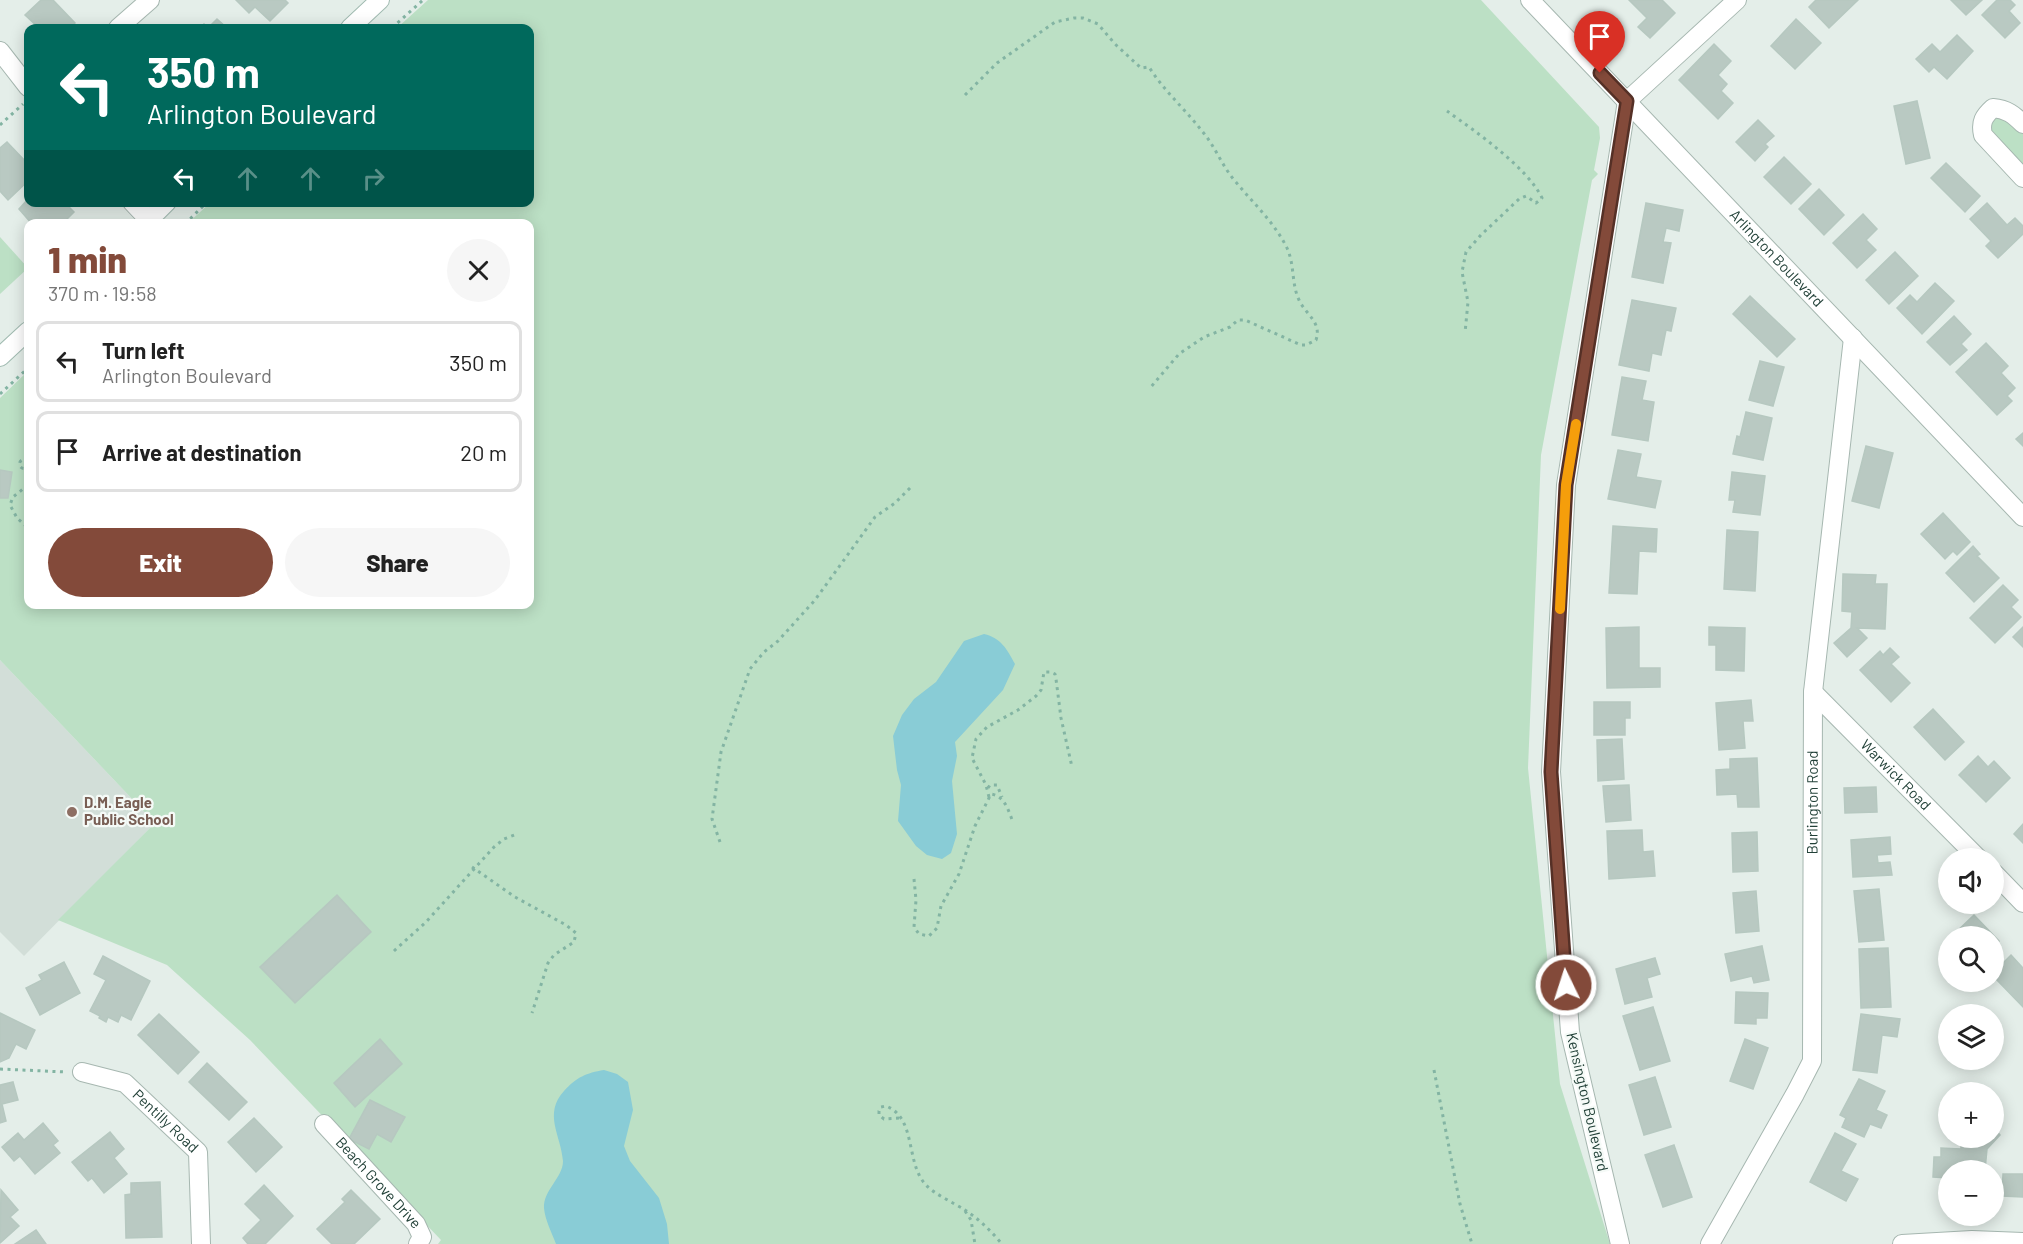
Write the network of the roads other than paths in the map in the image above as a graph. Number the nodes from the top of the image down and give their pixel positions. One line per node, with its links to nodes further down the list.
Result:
1 (150, 0): 5 (street)
2 (380, 0): 6 (street)
3 (1530, 0): 9 (street, Arlington Boulevard)
4 (1737, 0): 9 (street)
5 (123, 24)
6 (354, 24)
7 (0, 51): 8 (street)
8 (24, 82)
9 (1627, 101): 15 (street, Arlington Boulevard); 27 (street, Kensington Boulevard)
10 (2023, 124): 11 (street)
11 (2023, 178)
12 (162, 207): 13 (street)
13 (150, 219)
14 (24, 335): 16 (street)
15 (1853, 338): 17 (street, Arlington Boulevard); 18 (street, Burlington Road)
16 (0, 357)
17 (2023, 517)
18 (1814, 692): 19 (street, Warwick Road); 28 (street, Burlington Road)
19 (1968, 848)
20 (2004, 883): 21 (street)
21 (2023, 903)
22 (82, 1072): 25 (street, Pentilly Road)
23 (324, 1124): 26 (street, Beach Grove Drive)
24 (2023, 1242): 29 (street)
25 (201, 1244)
26 (418, 1244)
27 (1620, 1244)
28 (1710, 1244)
29 (1902, 1244)

